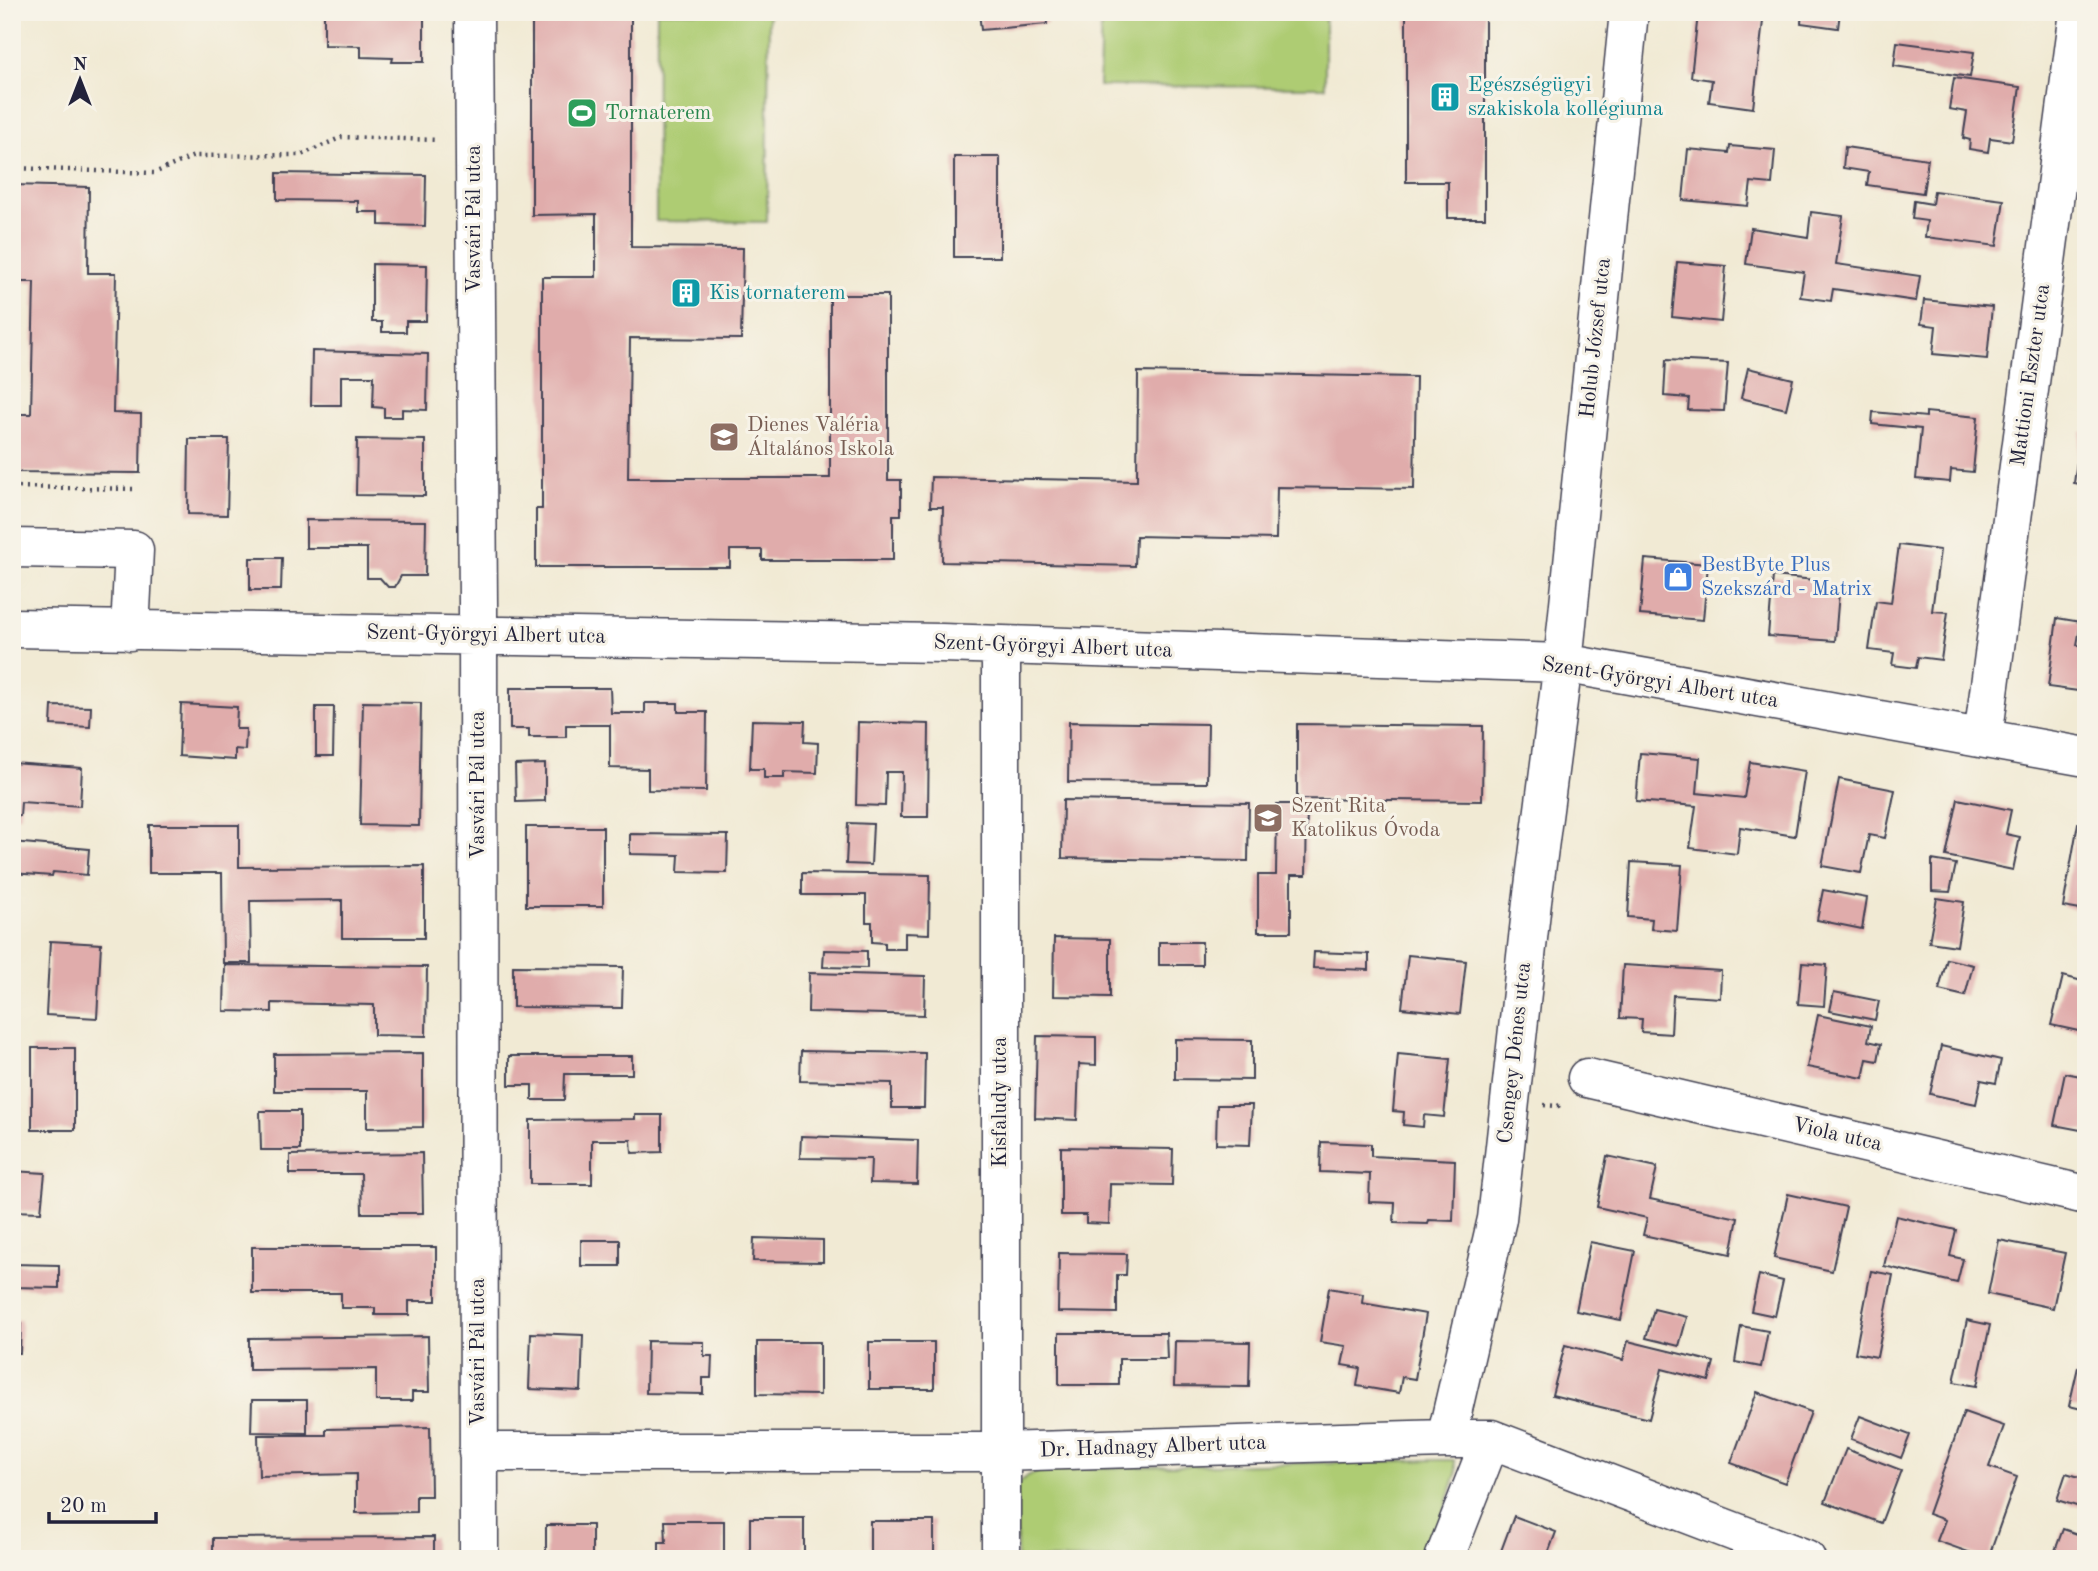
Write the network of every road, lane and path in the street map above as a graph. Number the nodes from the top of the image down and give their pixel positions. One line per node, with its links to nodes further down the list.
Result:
1 (474, 12): 4 (street, Vasvári Pál utca)
2 (1629, 12): 13 (street, Holub József utca)
3 (2079, 12): 14 (street, Mattioni Eszter utca)
4 (474, 141): 5 (path); 11 (street, Vasvári Pál utca)
5 (12, 169)
6 (12, 486): 7 (path)
7 (137, 489)
8 (12, 548): 10 (street)
9 (12, 628): 10 (street, Szent-Györgyi Albert utca)
10 (130, 631): 11 (street, Szent-Györgyi Albert utca)
11 (478, 635): 12 (street, Szent-Györgyi Albert utca); 20 (street, Vasvári Pál utca)
12 (1001, 645): 13 (street, Szent-Györgyi Albert utca); 21 (street, Kisfaludy utca)
13 (1563, 663): 14 (street, Szent-Györgyi Albert utca); 18 (street, Csengey Dénes utca)
14 (1983, 738): 15 (street, Szent-Györgyi Albert utca)
15 (2086, 757)
16 (1587, 1078): 17 (street, Viola utca)
17 (2086, 1195)
18 (1446, 1439): 19 (street, Dr. Hadnagy Albert utca); 21 (street, Dr. Hadnagy Albert utca)
19 (1491, 1439): 24 (street); 25 (street, Dr. Hadnagy Albert utca)
20 (478, 1452): 21 (street, Dr. Hadnagy Albert utca); 22 (street, Vasvári Pál utca)
21 (1000, 1452): 23 (street, Kisfaludy utca)
22 (479, 1559)
23 (1000, 1559)
24 (1444, 1559)
25 (1806, 1559)

